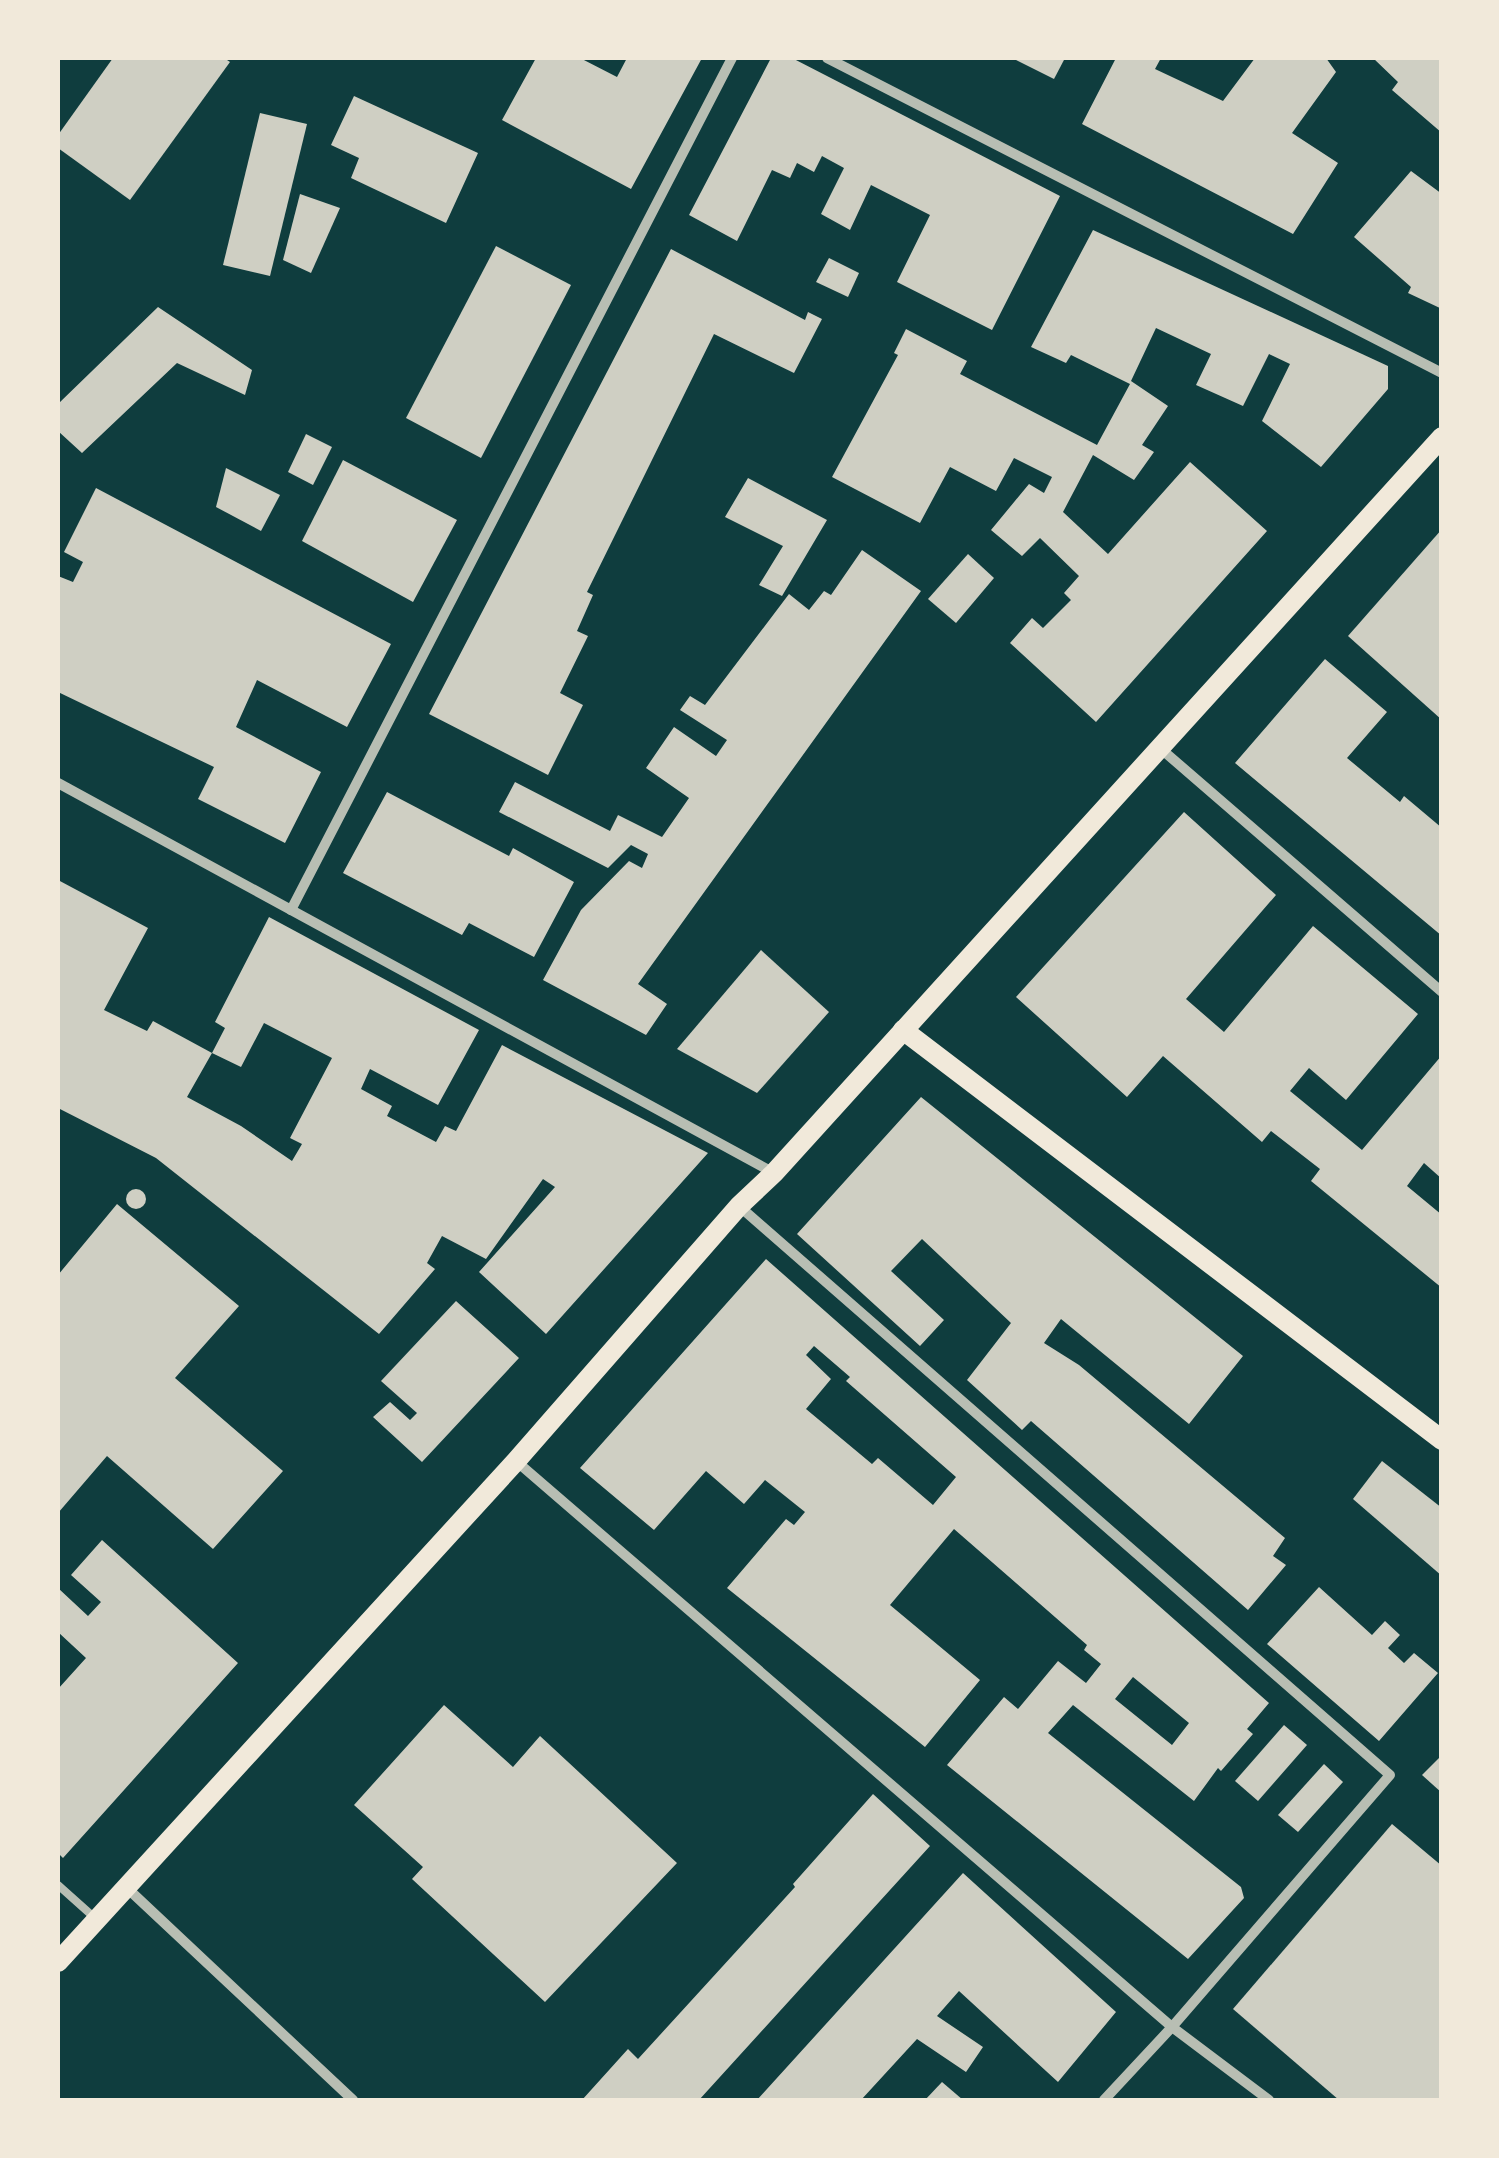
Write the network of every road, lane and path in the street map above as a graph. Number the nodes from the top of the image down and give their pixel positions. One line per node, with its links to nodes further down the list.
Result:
1 (732, 58): 7 (street)
2 (827, 58): 3 (street)
3 (1442, 373)
4 (1442, 437): 5 (main road)
5 (1160, 748): 8 (street); 9 (main road)
6 (58, 783): 7 (street)
7 (291, 910): 10 (street)
8 (1442, 992)
9 (903, 1030): 10 (main road); 12 (main road)
10 (774, 1173): 11 (main road)
11 (739, 1206): 13 (main road); 18 (street)
12 (1442, 1440)
13 (516, 1461): 15 (main road); 18 (street)
14 (58, 1885): 16 (lane)
15 (126, 1887): 16 (main road); 19 (street)
16 (96, 1919): 17 (main road)
17 (58, 1962)
18 (1172, 2027): 20 (street); 21 (street)
19 (353, 2100)
20 (1104, 2100)
21 (1269, 2100)

